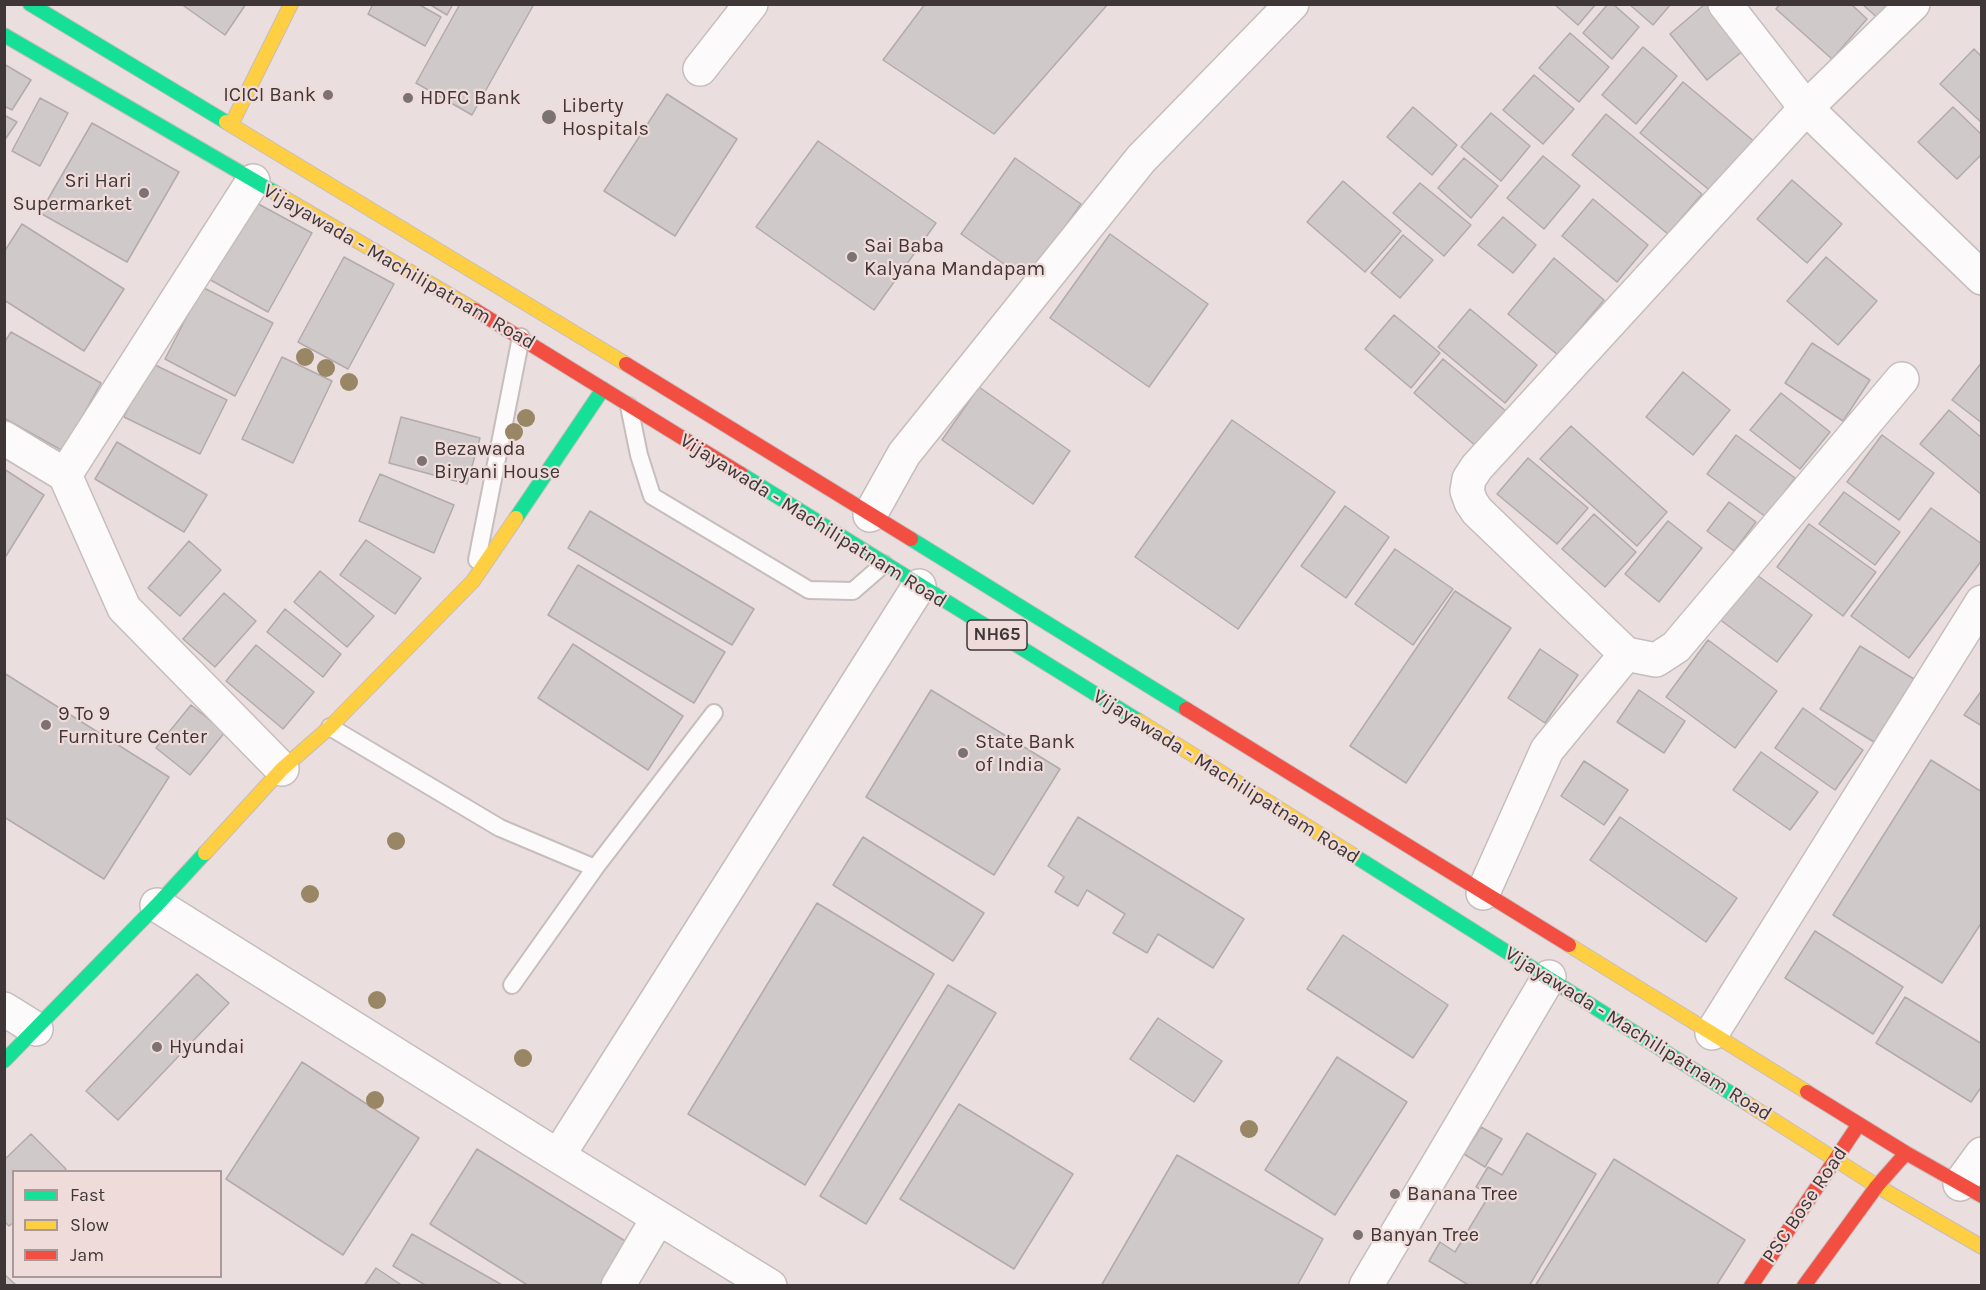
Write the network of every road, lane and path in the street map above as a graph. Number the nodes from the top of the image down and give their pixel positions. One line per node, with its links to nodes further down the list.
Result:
1 (30, 4): 10 (main road, Vijayawada - Machilipatnam Road / NH65)
2 (291, 4): 10 (main road)
3 (751, 4): 8 (street)
4 (1292, 4): 19 (street)
5 (1725, 4): 9 (street)
6 (1912, 4): 9 (street)
7 (4, 35): 11 (main road, Vijayawada - Machilipatnam Road / NH65)
8 (700, 69)
9 (1806, 108): 12 (street); 24 (street)
10 (231, 125): 19 (main road, Vijayawada - Machilipatnam Road / NH65)
11 (253, 182): 13 (main road, Vijayawada - Machilipatnam Road / NH65); 18 (street)
12 (1982, 278)
13 (521, 337): 15 (main road, Vijayawada - Machilipatnam Road / NH65); 21 (lane)
14 (1902, 379): 24 (street)
15 (603, 389): 16 (main road, Vijayawada - Machilipatnam Road / NH65); 21 (main road)
16 (629, 406): 20 (main road, Vijayawada - Machilipatnam Road / NH65); 20 (lane)
17 (4, 438): 18 (street)
18 (65, 475): 29 (street)
19 (870, 515): 27 (main road, Vijayawada - Machilipatnam Road / NH65)
20 (884, 564): 22 (main road, Vijayawada - Machilipatnam Road / NH65)
21 (473, 582): 26 (main road)
22 (919, 586): 28 (main road, Vijayawada - Machilipatnam Road / NH65); 42 (street)
23 (1982, 602): 37 (street)
24 (1626, 654): 31 (street)
25 (714, 713): 30 (lane)
26 (330, 727): 29 (main road); 30 (lane)
27 (1216, 738): 28 (main road); 31 (main road, Vijayawada - Machilipatnam Road / NH65)
28 (1199, 761): 33 (main road, Vijayawada - Machilipatnam Road / NH65)
29 (282, 769): 32 (main road)
30 (595, 868): 34 (lane)
31 (1483, 893): 37 (main road, Vijayawada - Machilipatnam Road / NH65)
32 (157, 905): 36 (main road); 42 (street)
33 (1549, 977): 43 (main road, Vijayawada - Machilipatnam Road / NH65); 50 (street)
34 (512, 985)
35 (4, 1010): 36 (street)
36 (36, 1029): 38 (main road)
37 (1712, 1033): 39 (main road, Vijayawada - Machilipatnam Road / NH65)
38 (4, 1061)
39 (1859, 1124): 40 (main road, Vijayawada - Machilipatnam Road / NH65); 43 (main road, PSC Bose Road)
40 (1906, 1153): 44 (main road); 45 (main road, Vijayawada - Machilipatnam Road / NH65)
41 (1982, 1154): 45 (street)
42 (558, 1156): 46 (street)
43 (1836, 1160): 44 (main road, Vijayawada - Machilipatnam Road / NH65); 51 (main road, PSC Bose Road)
44 (1877, 1186): 47 (main road, Vijayawada - Machilipatnam Road / NH65); 52 (main road)
45 (1971, 1190)
46 (658, 1218): 48 (street); 49 (street)
47 (1982, 1247)
48 (618, 1286)
49 (770, 1286)
50 (1366, 1286)
51 (1752, 1286)
52 (1804, 1286)

